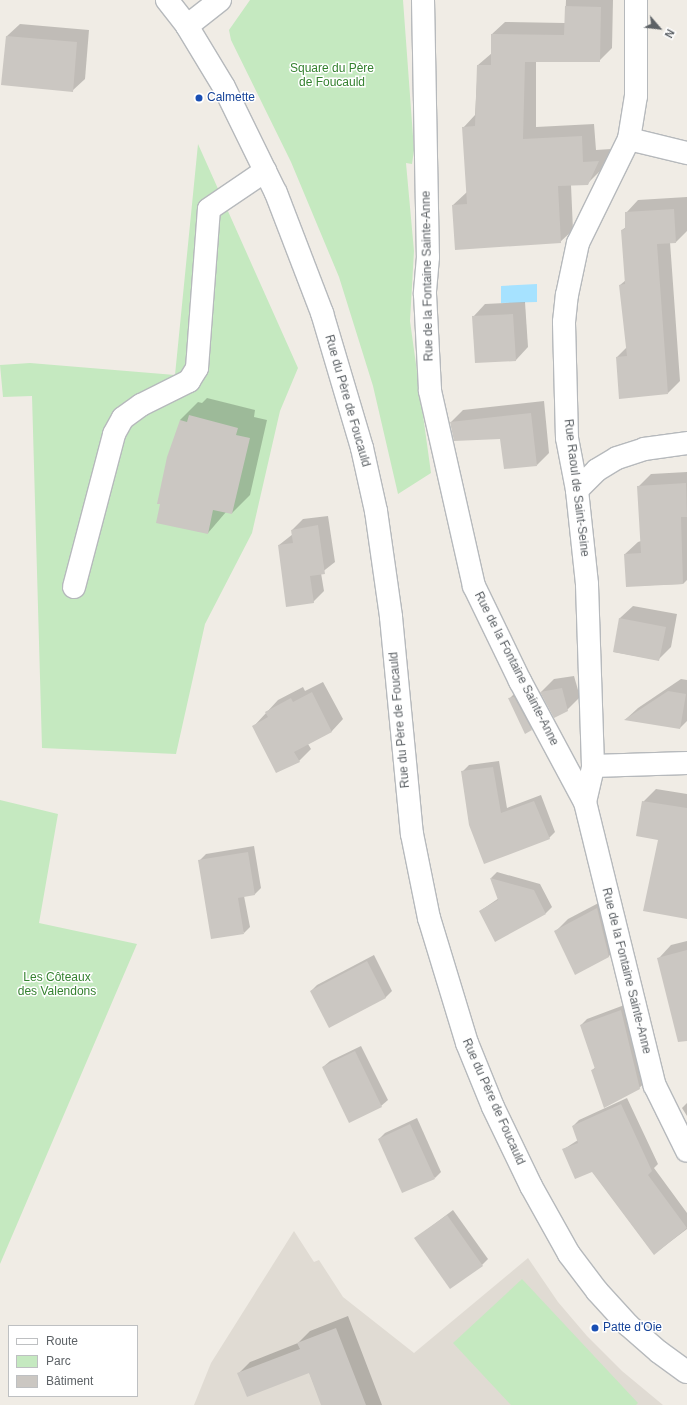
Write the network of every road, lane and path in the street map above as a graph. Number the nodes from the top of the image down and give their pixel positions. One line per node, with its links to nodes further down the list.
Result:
1 (167, 0): 5 (street)
2 (220, 0): 5 (street)
3 (423, 0): 14 (street, Rue de la Fontaine Sainte-Anne)
4 (636, 0): 6 (street, Rue Raoul de Saint-Seine)
5 (187, 26): 8 (street, Rue du Père de Foucauld)
6 (629, 139): 7 (street); 10 (street, Rue Raoul de Saint-Seine)
7 (687, 153)
8 (265, 171): 11 (street); 16 (street, Rue du Père de Foucauld)
9 (687, 443): 10 (street)
10 (577, 490): 13 (street, Rue Raoul de Saint-Seine)
11 (74, 587)
12 (687, 763): 13 (street)
13 (593, 766): 14 (street, Rue Raoul de Saint-Seine)
14 (585, 802): 15 (street, Rue de la Fontaine Sainte-Anne)
15 (687, 1151)
16 (687, 1372)

